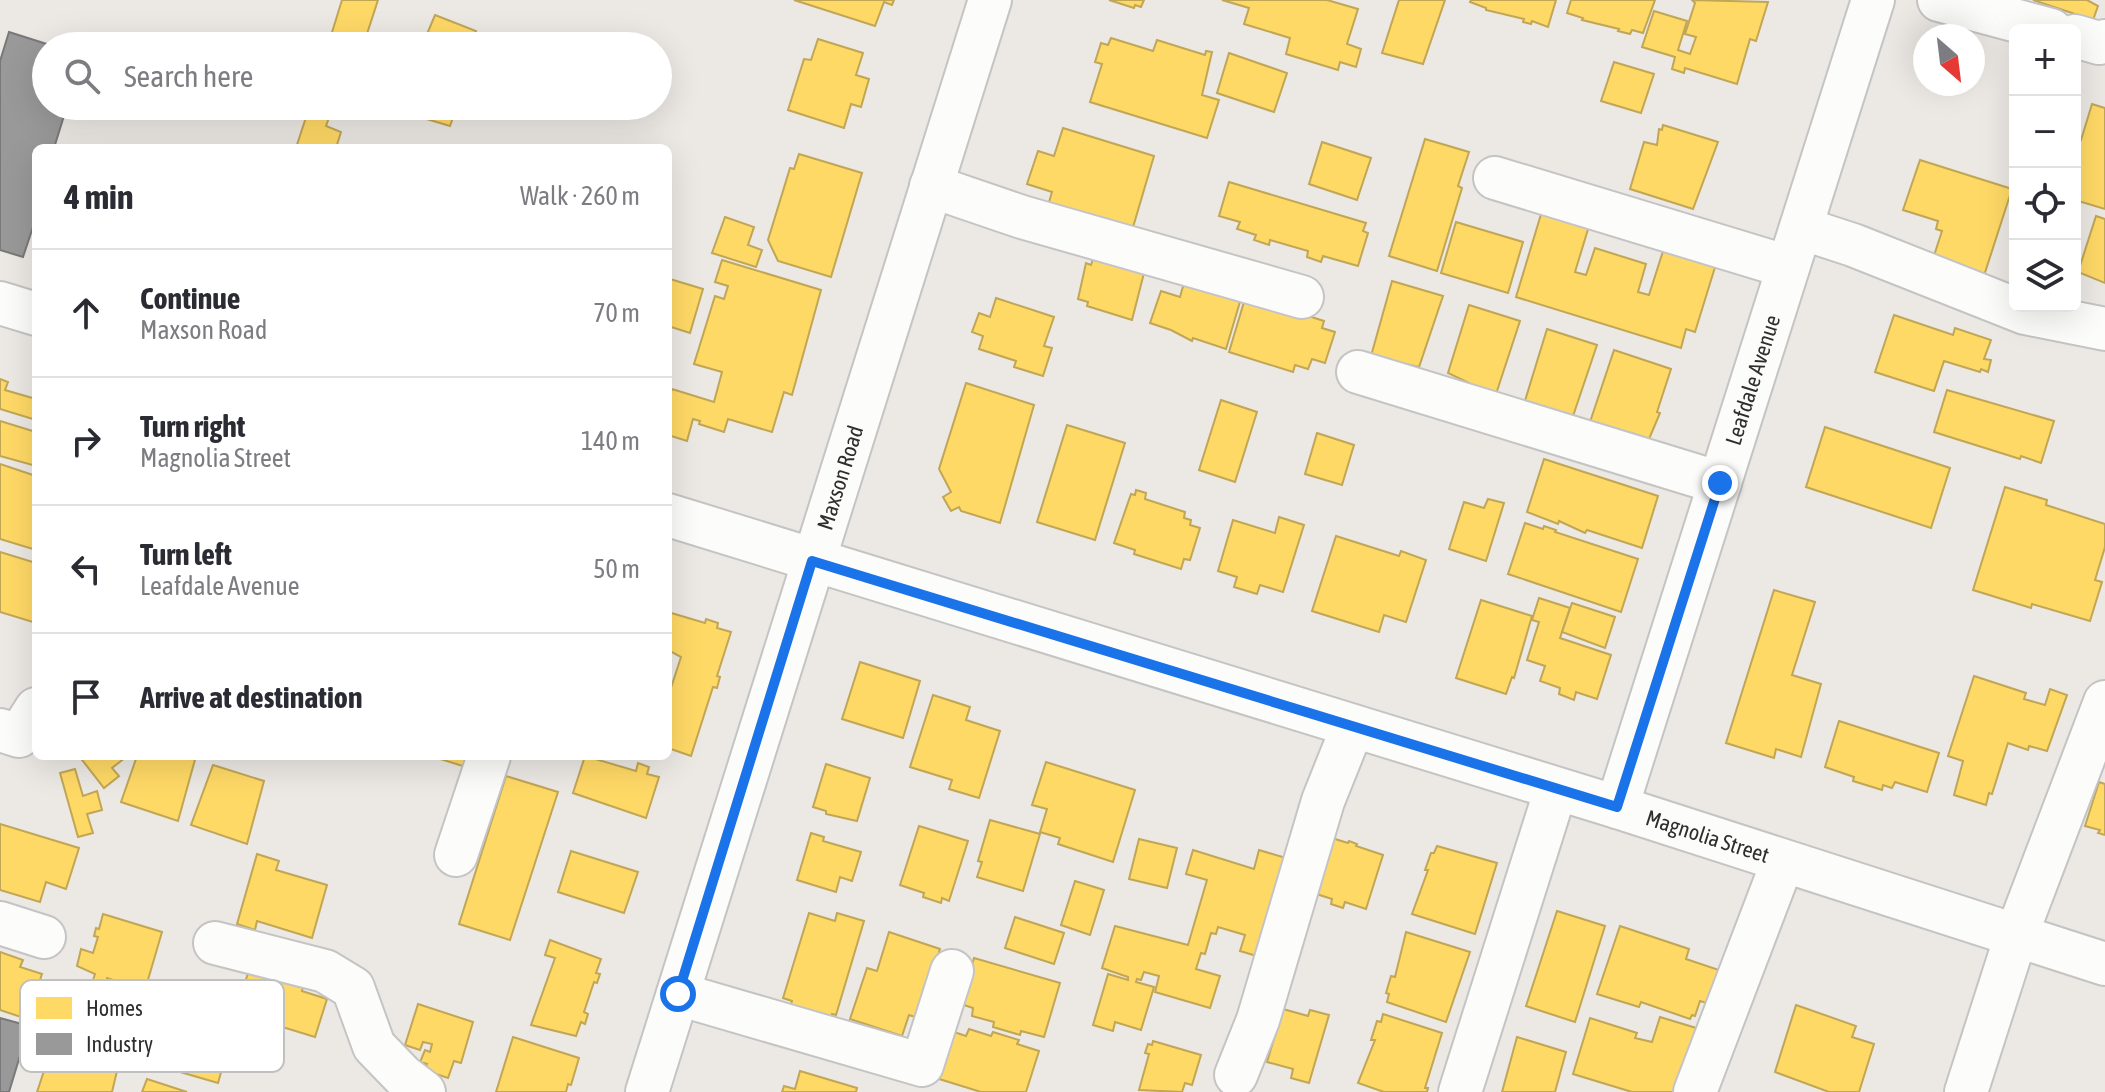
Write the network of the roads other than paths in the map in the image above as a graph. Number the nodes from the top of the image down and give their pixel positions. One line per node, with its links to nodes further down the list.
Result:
1 (990, 0): 8 (street, Maxson Road)
2 (1872, 0): 9 (street, Leafdale Avenue)
3 (1939, 0): 4 (street)
4 (2029, 24)
5 (2081, 38): 6 (street)
6 (2105, 41)
7 (1495, 178): 10 (street)
8 (931, 186): 11 (street); 18 (street, Maxson Road)
9 (1801, 228): 10 (street, Leafdale Avenue); 14 (street)
10 (1788, 267): 16 (street, Leafdale Avenue)
11 (1302, 297)
12 (0, 303): 13 (street)
13 (32, 313)
14 (2105, 329)
15 (1358, 372): 16 (street)
16 (1720, 483): 25 (street, Leafdale Avenue)
17 (672, 516): 18 (street, Magnolia Street)
18 (812, 561): 21 (street, Magnolia Street); 34 (street, Maxson Road)
19 (2105, 702): 29 (street)
20 (32, 715): 22 (street)
21 (1353, 726): 24 (street, Magnolia Street); 35 (street)
22 (0, 730)
23 (488, 760): 26 (street)
24 (1556, 789): 25 (street, Magnolia Street); 38 (street)
25 (1617, 807): 27 (street, Magnolia Street)
26 (456, 855)
27 (1783, 861): 29 (street, Magnolia Street); 39 (street)
28 (0, 923): 30 (street)
29 (2016, 936): 32 (street, Magnolia Street); 40 (street)
30 (44, 937)
31 (215, 943): 36 (street)
32 (2105, 964)
33 (952, 971): 34 (street)
34 (678, 994): 37 (street, Maxson Road)
35 (1236, 1075)
36 (424, 1092)
37 (647, 1092)
38 (1460, 1092)
39 (1695, 1092)
40 (1966, 1092)

